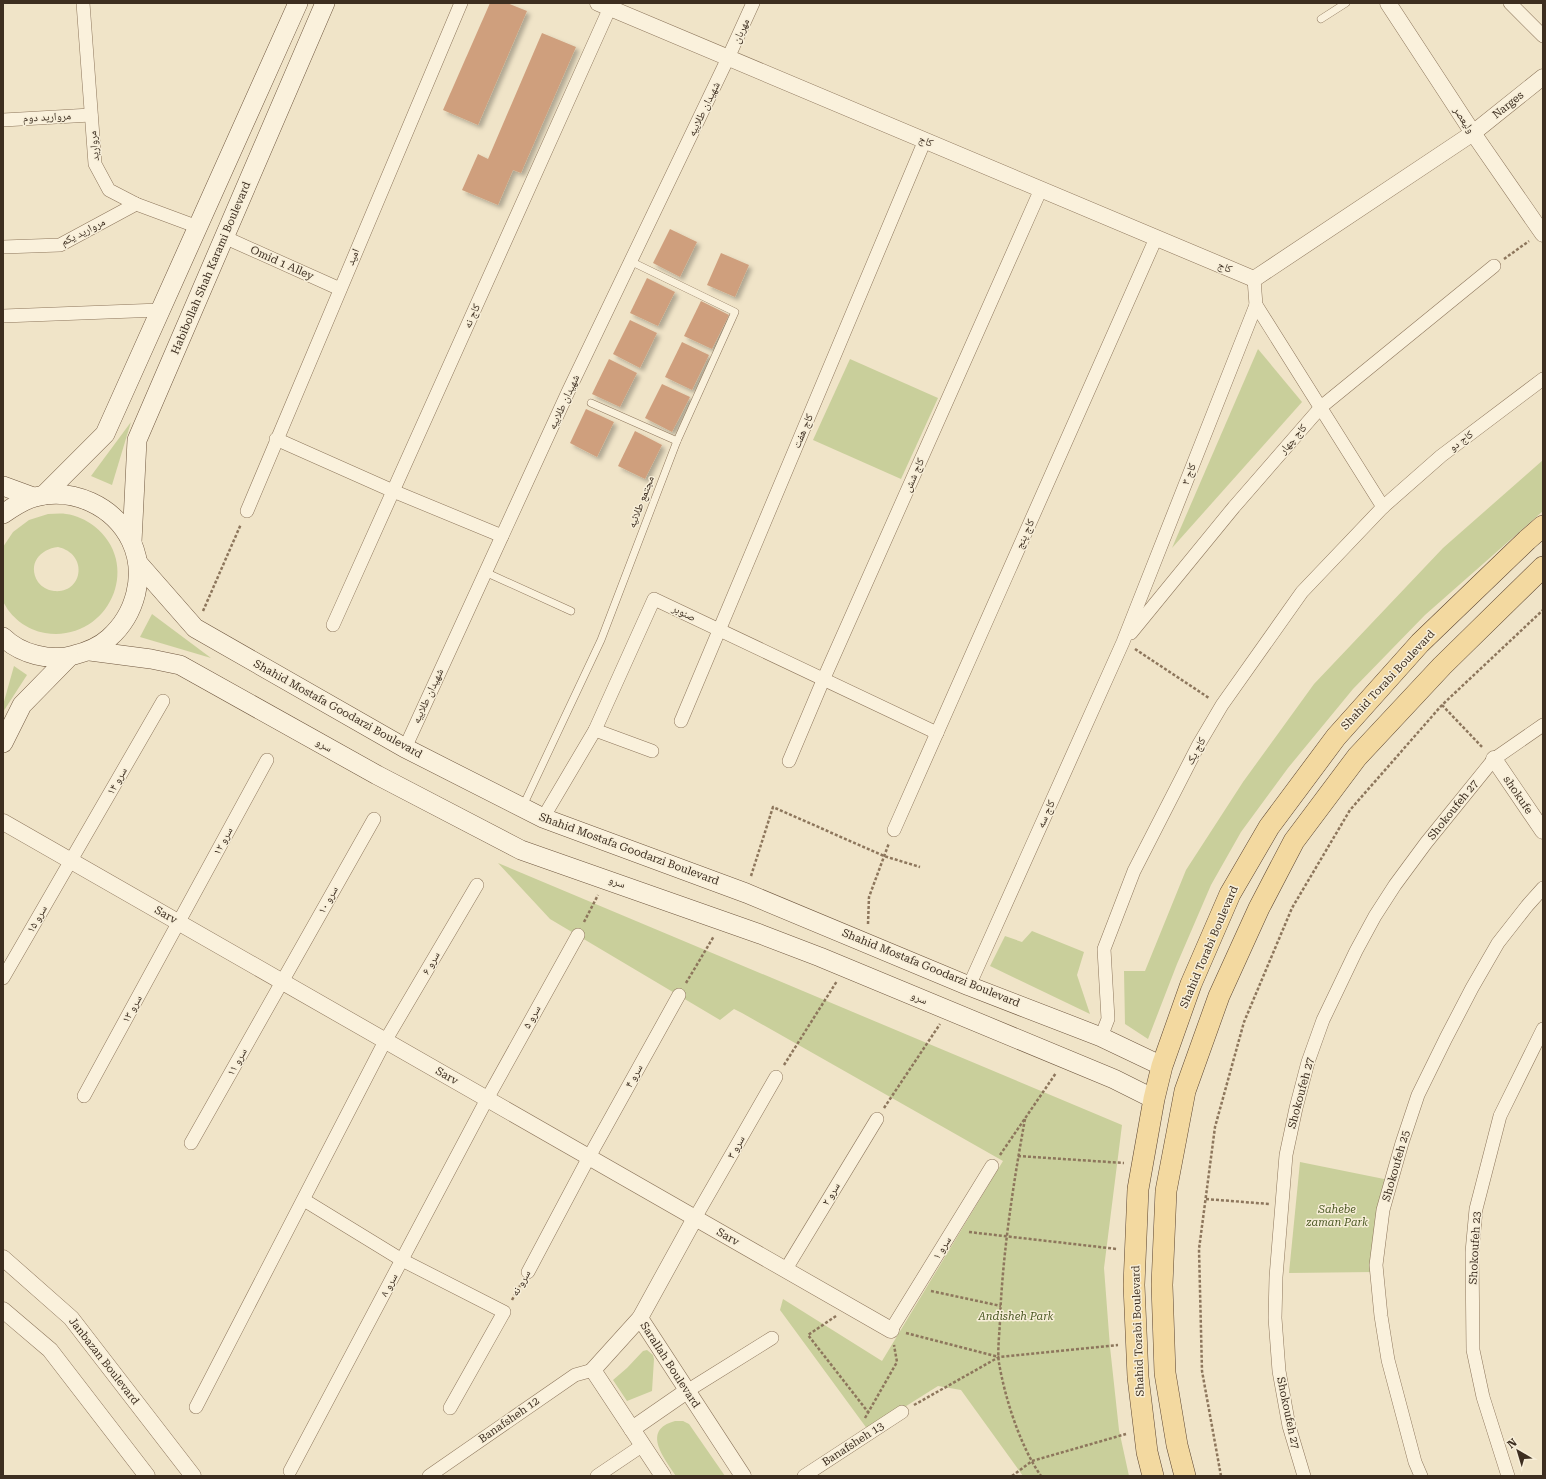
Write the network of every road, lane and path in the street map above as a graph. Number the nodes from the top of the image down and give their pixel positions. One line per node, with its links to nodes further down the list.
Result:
1 (83, 3): 14 (street, مروارید)
2 (298, 3): 20 (main road)
3 (325, 3): 22 (main road, Habibollah Shah Karami Boulevard)
4 (461, 3): 28 (street, امید)
5 (753, 3): 12 (street, مهربان)
6 (1346, 3): 10 (lane)
7 (1388, 3): 16 (street, ولیعصر)
8 (1510, 3): 11 (street)
9 (607, 5): 12 (street, کاج); 38 (street, کاج نه)
10 (1321, 19)
11 (1543, 36)
12 (728, 58): 17 (street, کاج); 25 (street, شهیدان طلاییه)
13 (1543, 77): 16 (street, Narges)
14 (91, 115): 15 (street, مروارید دوم); 19 (street, مروارید)
15 (3, 120)
16 (1473, 133): 21 (street, ولیعصر); 27 (street)
17 (925, 140): 18 (street, کاج); 53 (street, کاج هفت)
18 (1041, 189): 23 (street, کاج); 58 (street, کاج شش)
19 (136, 204): 20 (street, مروارید); 24 (street, مروارید یکم)
20 (198, 227): 30 (main road)
21 (1542, 233): 26 (path)
22 (224, 237): 28 (street, Omid 1 Alley); 45 (main road, Habibollah Shah Karami Boulevard)
23 (1156, 238): 27 (street, کاج); 65 (street, کاج پنج)
24 (3, 246)
25 (630, 261): 36 (lane, مجتمع طلائیه); 44 (street, شهیدان طلاییه)
26 (1494, 266): 34 (street, کاج چهار)
27 (1254, 279): 29 (street)
28 (340, 289): 35 (street, امید)
29 (1256, 305): 34 (street); 55 (street, کاج ۳)
30 (160, 310): 31 (street); 39 (main road)
31 (3, 316)
32 (1543, 380): 40 (street, کاج دو)
33 (591, 403): 36 (lane)
34 (1321, 407): 40 (street); 55 (street, کاج چهار)
35 (276, 439): 38 (street); 41 (street, امید)
36 (676, 441): 72 (lane, مجتمع طلائیه)
37 (3, 486): 39 (main road)
38 (393, 491): 44 (street); 51 (street, کاج نه)
39 (39, 496): 42 (main road); 45 (main road)
40 (1383, 507): 61 (street, کاج یک)
41 (247, 511): 52 (path)
42 (3, 514)
43 (1543, 526): 99 (main road, Shahid Torabi Boulevard)
44 (502, 536): 48 (street, شهیدان طلاییه)
45 (132, 542): 46 (main road)
46 (138, 563): 52 (main road, Shahid Mostafa Goodarzi Boulevard); 56 (main road)
47 (1543, 567): 101 (main road)
48 (485, 572): 50 (lane); 67 (street, شهیدان طلاییه)
49 (1543, 610): 60 (path)
50 (571, 611)
51 (333, 625)
52 (195, 628): 67 (main road, Shahid Mostafa Goodarzi Boulevard)
53 (720, 631): 58 (street, صنوبر); 62 (street, کاج هفت); 64 (street, صنوبر)
54 (3, 638): 57 (main road)
55 (1123, 642): 61 (path); 92 (street, کاج سه)
56 (90, 651): 57 (main road); 81 (main road, سرو)
57 (69, 657): 66 (main road)
58 (824, 678): 65 (street, صنوبر); 71 (street, کاج شش)
59 (163, 701): 79 (street, سرو ۱۴)
60 (1442, 705): 69 (path); 112 (path)
61 (1222, 706): 96 (street, کاج یک)
62 (681, 721)
63 (1543, 726): 69 (street, Shokoufeh 27)
64 (595, 730): 68 (street); 74 (street, صنوبر)
65 (937, 733): 76 (street, کاج پنج)
66 (3, 743)
67 (405, 748): 72 (main road, Shahid Mostafa Goodarzi Boulevard)
68 (652, 751)
69 (1494, 759): 77 (street, shokufe); 114 (street, Shokoufeh 27)
70 (267, 760): 86 (street, سرو ۱۲)
71 (789, 761)
72 (522, 808): 74 (main road, Shahid Mostafa Goodarzi Boulevard)
73 (374, 818): 91 (street, سرو ۱۰)
74 (543, 818): 84 (main road, Shahid Mostafa Goodarzi Boulevard)
75 (3, 822): 79 (street, Sarv)
76 (894, 830): 78 (path)
77 (1543, 831)
78 (884, 856): 80 (path); 84 (path); 88 (path)
79 (71, 861): 86 (street, Sarv); 90 (street, سرو ۱۵)
80 (920, 867)
81 (606, 879): 85 (main road, سرو); 87 (path)
82 (477, 886): 97 (street, سرو ۶)
83 (1543, 888): 158 (street, Shokoufeh 25)
84 (746, 893): 88 (main road, Shahid Mostafa Goodarzi Boulevard)
85 (723, 921): 89 (main road, سرو); 93 (path)
86 (179, 922): 91 (street, Sarv); 102 (street, سرو ۱۳)
87 (578, 935): 103 (street, سرو ۵)
88 (867, 942): 92 (main road, Shahid Mostafa Goodarzi Boulevard)
89 (845, 968): 94 (main road, سرو); 100 (path)
90 (3, 978)
91 (282, 982): 97 (street, Sarv); 107 (street, سرو ۱۱)
92 (969, 986): 96 (main road, Shahid Mostafa Goodarzi Boulevard)
93 (679, 995): 109 (street, سرو ۴)
94 (949, 1010): 98 (main road, سرو); 105 (path)
95 (1543, 1029): 159 (street, Shokoufeh 23)
96 (1101, 1037): 99 (main road, Shahid Mostafa Goodarzi Boulevard)
97 (386, 1041): 103 (street, Sarv); 113 (street, سرو ۶)
98 (1066, 1059): 104 (main road, سرو); 106 (path)
99 (1162, 1066): 101 (main road); 104 (main road, Shahid Torabi Boulevard)
100 (776, 1077): 115 (street, سرو ۳)
101 (1185, 1091): 104 (main road); 155 (main road)
102 (84, 1096)
103 (487, 1099): 109 (street, Sarv); 120 (street, سرو ۸)
104 (1154, 1099): 110 (main road, Shahid Torabi Boulevard)
105 (877, 1119): 121 (street, سرو ۲)
106 (1025, 1120): 108 (path); 111 (path)
107 (191, 1143)
108 (1018, 1156): 110 (path); 117 (path)
109 (589, 1157): 115 (street, Sarv); 122 (street, سرو نه)
110 (1142, 1165): 118 (main road, Shahid Torabi Boulevard)
111 (992, 1166): 116 (street, سرو ۱)
112 (1206, 1199): 114 (path); 156 (path)
113 (304, 1200): 120 (street); 135 (street, سرو ۶)
114 (1281, 1205): 157 (street, Shokoufeh 27)
115 (695, 1218): 121 (street, Sarv); 128 (street)
116 (953, 1230): 117 (path); 123 (street, سرو ۱)
117 (1007, 1236): 118 (path); 125 (path)
118 (1135, 1251): 131 (main road, Shahid Torabi Boulevard)
119 (3, 1258): 146 (street, Janbazan Boulevard)
120 (402, 1260): 127 (street); 144 (street, سرو ۸)
121 (786, 1269): 124 (street, Sarv)
122 (528, 1272): 127 (path, سرو نه)
123 (917, 1288): 125 (path); 129 (street, سرو ۱)
124 (850, 1306): 129 (street, Sarv); 137 (path)
125 (1001, 1306): 132 (path)
126 (3, 1310): 145 (street)
127 (504, 1312): 136 (street)
128 (640, 1318): 133 (street, Sarallah Boulevard); 134 (street, Sarallah Boulevard)
129 (891, 1330): 132 (path); 137 (path)
130 (772, 1338): 134 (street)
131 (1136, 1344): 132 (path); 140 (main road, Shahid Torabi Boulevard)
132 (999, 1357): 138 (path); 143 (path)
133 (593, 1370): 139 (street); 147 (street, Banafsheh 12)
134 (687, 1391): 139 (street); 150 (street, Sarallah Boulevard)
135 (196, 1407)
136 (450, 1408)
137 (868, 1412): 142 (path)
138 (902, 1412): 142 (street, Banafsheh 13)
139 (632, 1429): 141 (street)
140 (1144, 1429): 143 (path); 154 (main road, Shahid Torabi Boulevard)
141 (643, 1445): 148 (street); 149 (street)
142 (849, 1446): 151 (street, Banafsheh 13)
143 (1032, 1461): 152 (path); 153 (path)
144 (290, 1471)
145 (147, 1476)
146 (194, 1476)
147 (429, 1476)
148 (597, 1476)
149 (664, 1476)
150 (743, 1476)
151 (804, 1476)
152 (1012, 1476)
153 (1041, 1476)
154 (1153, 1476)
155 (1185, 1476)
156 (1221, 1476)
157 (1304, 1476)
158 (1421, 1476)
159 (1508, 1476)

